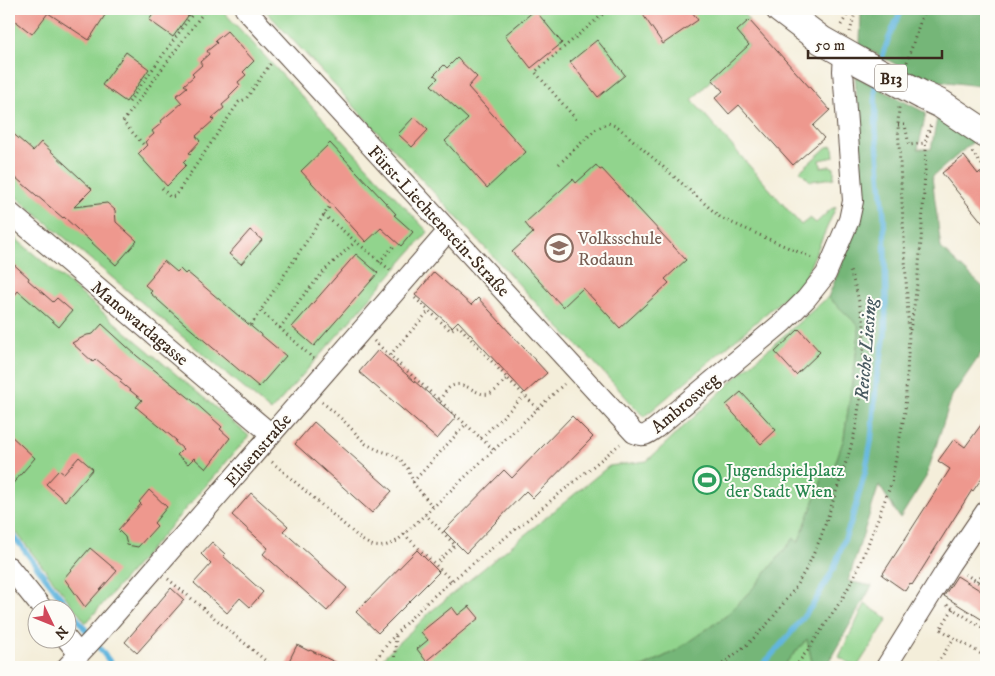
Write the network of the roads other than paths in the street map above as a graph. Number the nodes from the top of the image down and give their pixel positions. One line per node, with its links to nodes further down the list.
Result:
1 (244, 9): 6 (street, Fürst-Liechtenstein-Straße)
2 (780, 9): 3 (main road, B13)
3 (846, 49): 4 (main road, B13, bridge); 7 (street, Ambrosweg)
4 (986, 134)
5 (9, 212): 8 (street, Manowardagasse)
6 (448, 231): 7 (street, Fürst-Liechtenstein-Straße); 8 (street, Elisenstraße)
7 (634, 433)
8 (271, 434): 12 (street, Elisenstraße)
9 (986, 511): 13 (street)
10 (9, 567): 11 (street)
11 (34, 598)
12 (83, 651)
13 (886, 667)

